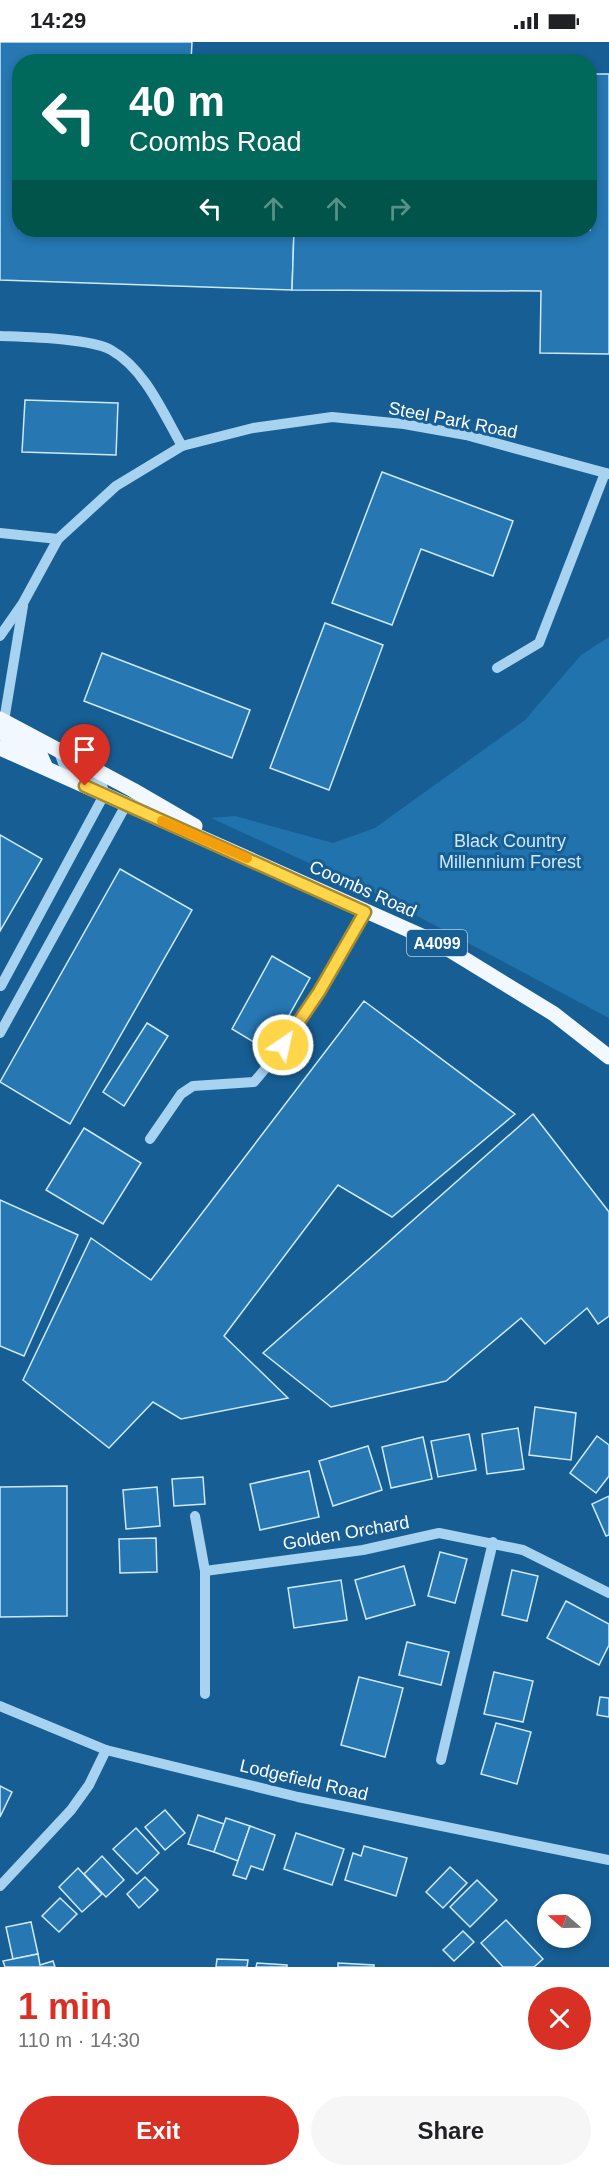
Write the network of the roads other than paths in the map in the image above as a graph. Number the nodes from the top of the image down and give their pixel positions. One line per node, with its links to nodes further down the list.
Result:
1 (0, 336): 2 (street)
2 (182, 446): 3 (street, Steel Park Road); 5 (street, Steel Park Road)
3 (607, 473): 8 (street)
4 (0, 533): 5 (street)
5 (58, 539): 6 (street, Steel Park Road)
6 (23, 603): 7 (street, Steel Park Road); 9 (street, Steel Park Road)
7 (0, 636)
8 (497, 668)
9 (1, 728): 11 (main road, Coombs Road / A4099); 12 (main road)
10 (0, 748): 12 (main road, Coombs Road / A4099)
11 (58, 749): 13 (street); 15 (main road, Coombs Road / A4099)
12 (46, 768): 13 (main road, Coombs Road / A4099)
13 (104, 795): 14 (main road, Coombs Road / A4099); 17 (street)
14 (126, 805): 15 (main road, Coombs Road / A4099); 18 (street)
15 (249, 859): 16 (main road, Coombs Road / A4099)
16 (365, 912): 19 (main road, Coombs Road / A4099); 22 (street)
17 (1, 986)
18 (0, 1033)
19 (588, 1040): 20 (street); 21 (main road, Coombs Road / A4099)
20 (609, 1048)
21 (609, 1057)
22 (150, 1139)
23 (195, 1516): 25 (street)
24 (493, 1542): 25 (street, Golden Orchard); 26 (street, Golden Orchard); 30 (street)
25 (205, 1571): 27 (street)
26 (609, 1593)
27 (205, 1694)
28 (0, 1706): 29 (street, Lodgefield Road)
29 (106, 1750): 31 (street, Lodgefield Road); 32 (street)
30 (441, 1760)
31 (609, 1860)
32 (0, 1886)

